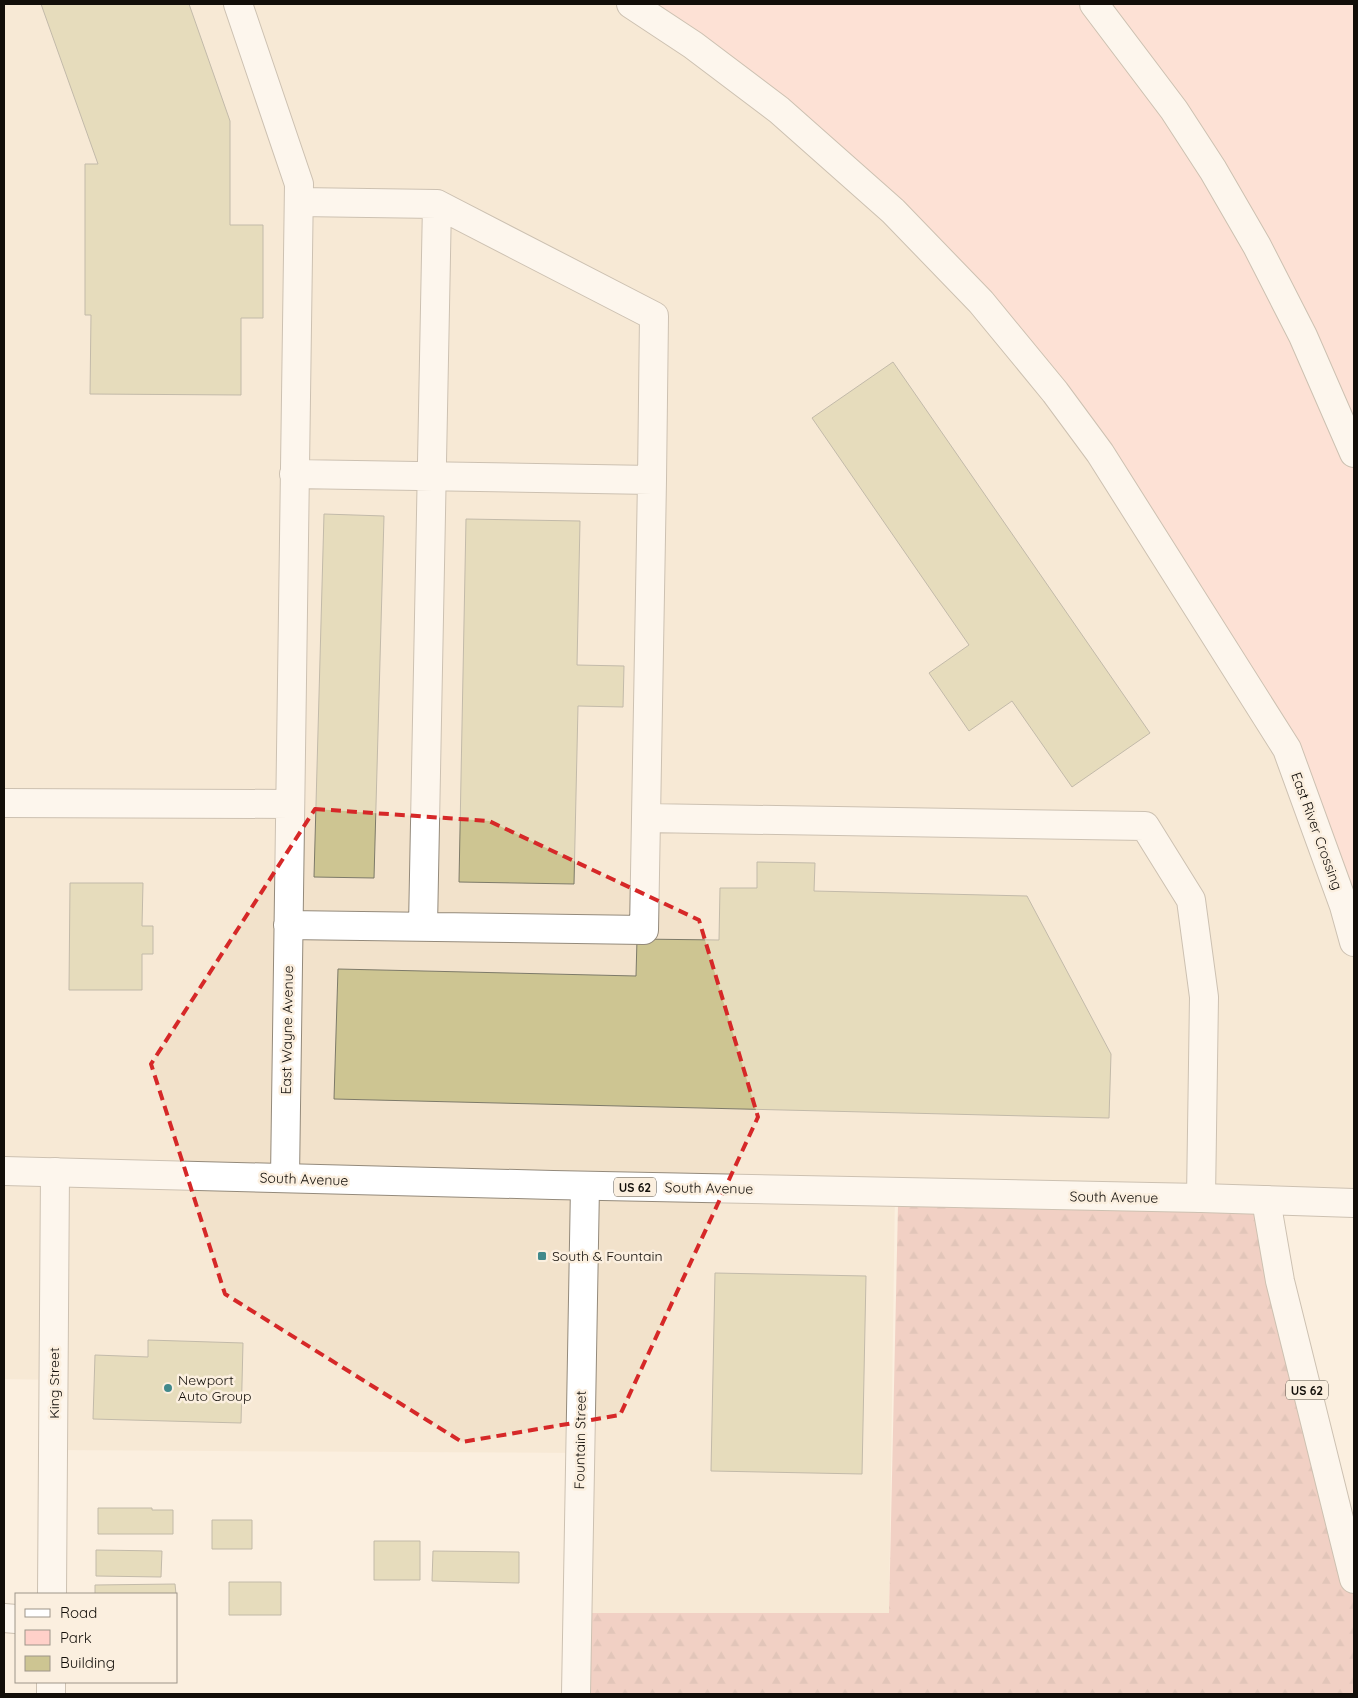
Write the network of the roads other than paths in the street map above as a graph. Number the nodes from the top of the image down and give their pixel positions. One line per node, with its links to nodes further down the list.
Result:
1 (238, 4): 4 (main road, East Wayne Avenue)
2 (631, 4): 15 (main road, East River Crossing)
3 (1094, 4): 6 (main road)
4 (299, 202): 5 (main road); 7 (main road, East Wayne Avenue)
5 (437, 204): 8 (main road); 9 (main road)
6 (1354, 453)
7 (294, 474): 8 (main road); 11 (main road, East Wayne Avenue)
8 (432, 476): 9 (main road); 14 (main road)
9 (652, 480): 12 (main road)
10 (4, 803): 11 (main road)
11 (290, 804): 13 (main road, East Wayne Avenue)
12 (646, 818): 14 (main road); 20 (main road)
13 (288, 925): 14 (main road); 18 (main road, East Wayne Avenue)
14 (423, 926)
15 (1354, 942)
16 (4, 1171): 17 (main road, South Avenue / US 62)
17 (55, 1172): 18 (main road, South Avenue / US 62); 24 (main road, King Street)
18 (285, 1178): 19 (main road, South Avenue / US 62)
19 (584, 1186): 20 (main road, South Avenue / US 62); 25 (main road, Fountain Street)
20 (1202, 1198): 21 (main road, South Avenue / US 62)
21 (1266, 1200): 22 (main road, South Avenue); 23 (main road, US 62)
22 (1354, 1203)
23 (1354, 1580)
24 (52, 1593)
25 (576, 1694)

